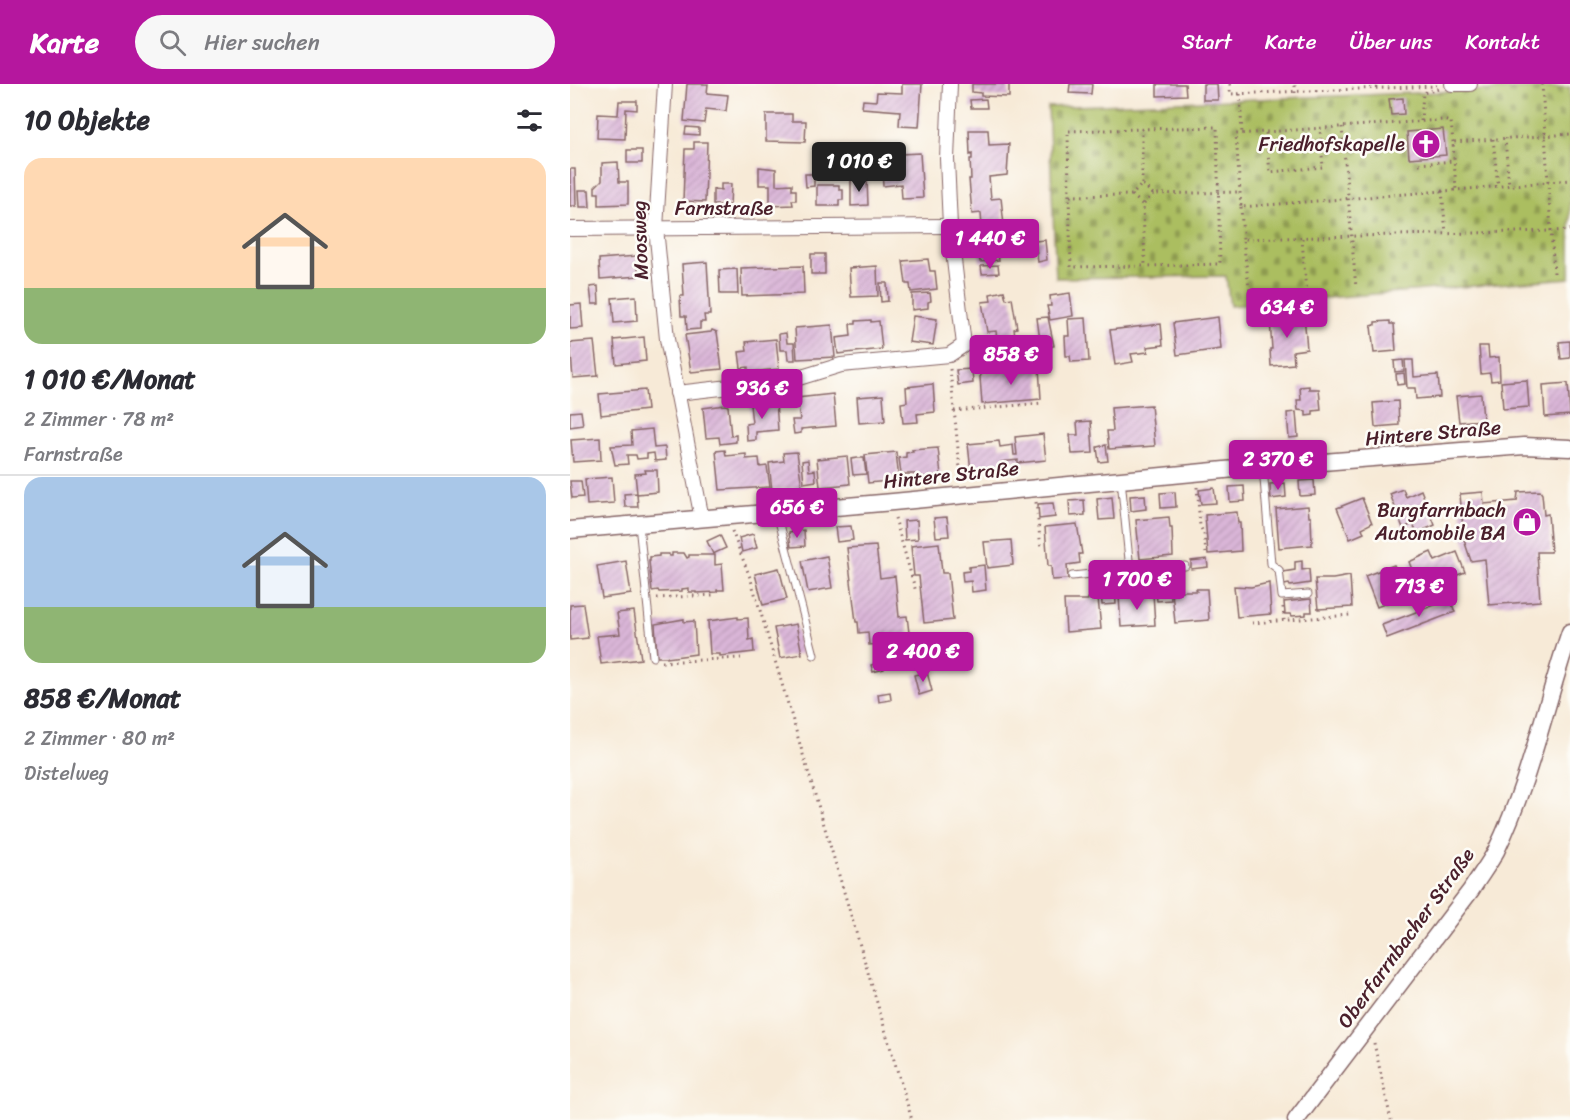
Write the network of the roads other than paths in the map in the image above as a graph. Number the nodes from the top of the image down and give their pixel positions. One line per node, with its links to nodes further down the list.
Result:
1 (665, 84): 6 (street, Moosweg)
2 (950, 84): 5 (street)
3 (1452, 84): 4 (street)
4 (1470, 84)
5 (950, 226): 6 (street, Farnstraße); 8 (street)
6 (656, 228): 7 (street, Farnstraße); 8 (street, Moosweg)
7 (570, 229)
8 (677, 393): 13 (street, Moosweg)
9 (1570, 448): 10 (street, Hintere Straße)
10 (1263, 467): 11 (street, Hintere Straße); 19 (lane)
11 (1121, 480): 12 (street, Hintere Straße); 17 (lane)
12 (777, 513): 13 (street, Hintere Straße); 21 (lane)
13 (702, 519): 14 (street, Hintere Straße)
14 (639, 525): 15 (street, Hintere Straße); 22 (lane)
15 (570, 530)
16 (1185, 566): 17 (lane)
17 (1130, 570): 18 (lane)
18 (1072, 576)
19 (1308, 594)
20 (1570, 632): 23 (street, Oberfarrnbacher Straße)
21 (814, 655)
22 (653, 657)
23 (1296, 1120)

